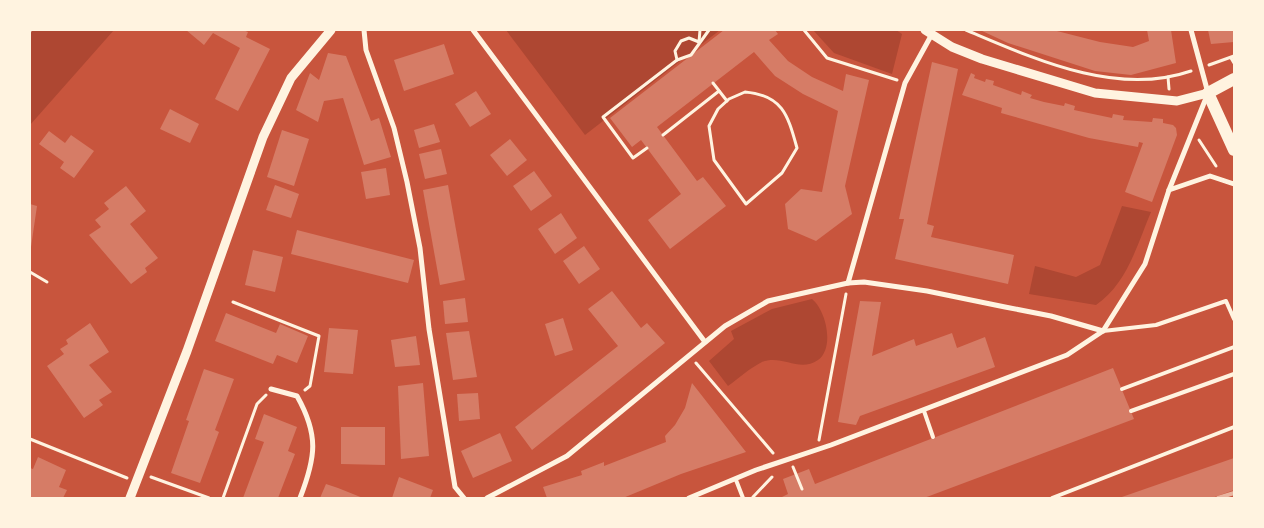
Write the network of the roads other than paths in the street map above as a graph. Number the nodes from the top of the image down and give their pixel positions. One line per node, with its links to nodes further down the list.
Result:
1 (331, 30): 24 (street)
2 (364, 30): 26 (street)
3 (473, 30): 14 (street)
4 (1191, 30): 7 (street)
5 (929, 32): 7 (street); 11 (street)
6 (1234, 79): 7 (main road)
7 (1208, 93): 8 (main road); 10 (street)
8 (1234, 150)
9 (1234, 184): 10 (street)
10 (1169, 190): 13 (street)
11 (848, 283): 13 (street); 14 (street)
12 (1234, 318): 13 (lane)
13 (1103, 331): 19 (street)
14 (705, 342): 27 (street)
15 (1234, 347): 18 (lane)
16 (1234, 374): 20 (lane)
17 (271, 389): 25 (street)
18 (1122, 390)
19 (924, 411): 22 (lane); 23 (street)
20 (1131, 411)
21 (1234, 428): 30 (lane)
22 (933, 437)
23 (736, 480): 28 (street); 29 (lane)
24 (130, 498)
25 (300, 498)
26 (464, 498)
27 (487, 498)
28 (689, 498)
29 (743, 498)
30 (1052, 498)

